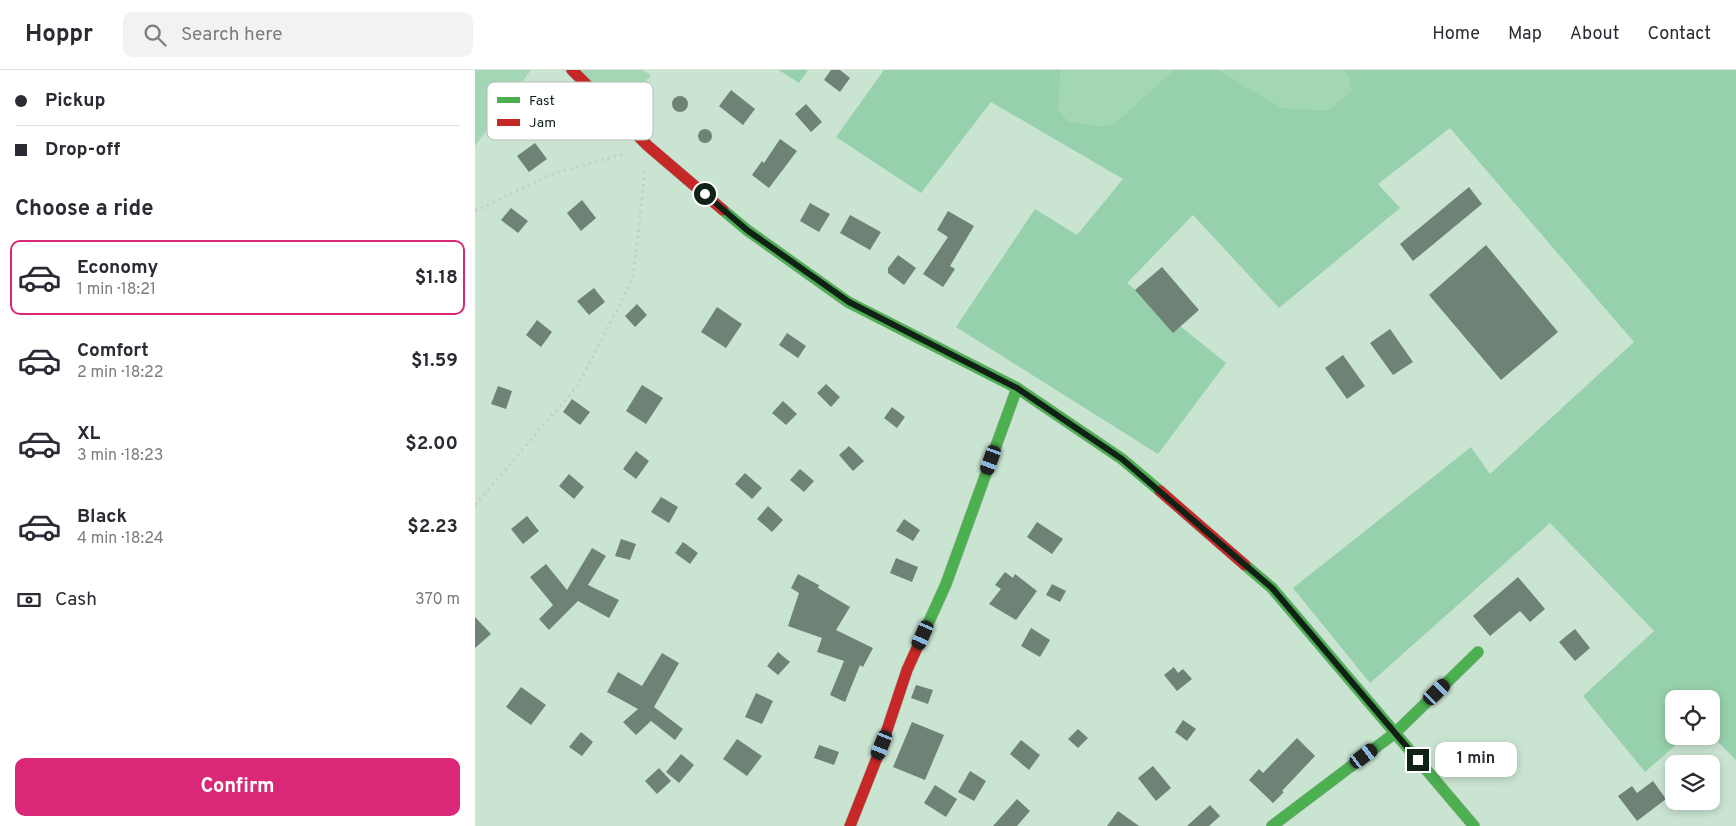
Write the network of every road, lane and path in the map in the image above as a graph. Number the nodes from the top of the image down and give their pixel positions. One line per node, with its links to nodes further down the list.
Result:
1 (572, 70): 2 (main road)
2 (584, 82)
3 (642, 140): 4 (main road)
4 (648, 146): 5 (path); 6 (main road); 7 (path)
5 (475, 211)
6 (1017, 388): 9 (main road); 10 (main road)
7 (475, 505)
8 (1478, 652): 9 (main road)
9 (1395, 733): 11 (main road); 12 (main road)
10 (850, 826)
11 (1272, 826)
12 (1474, 826)

